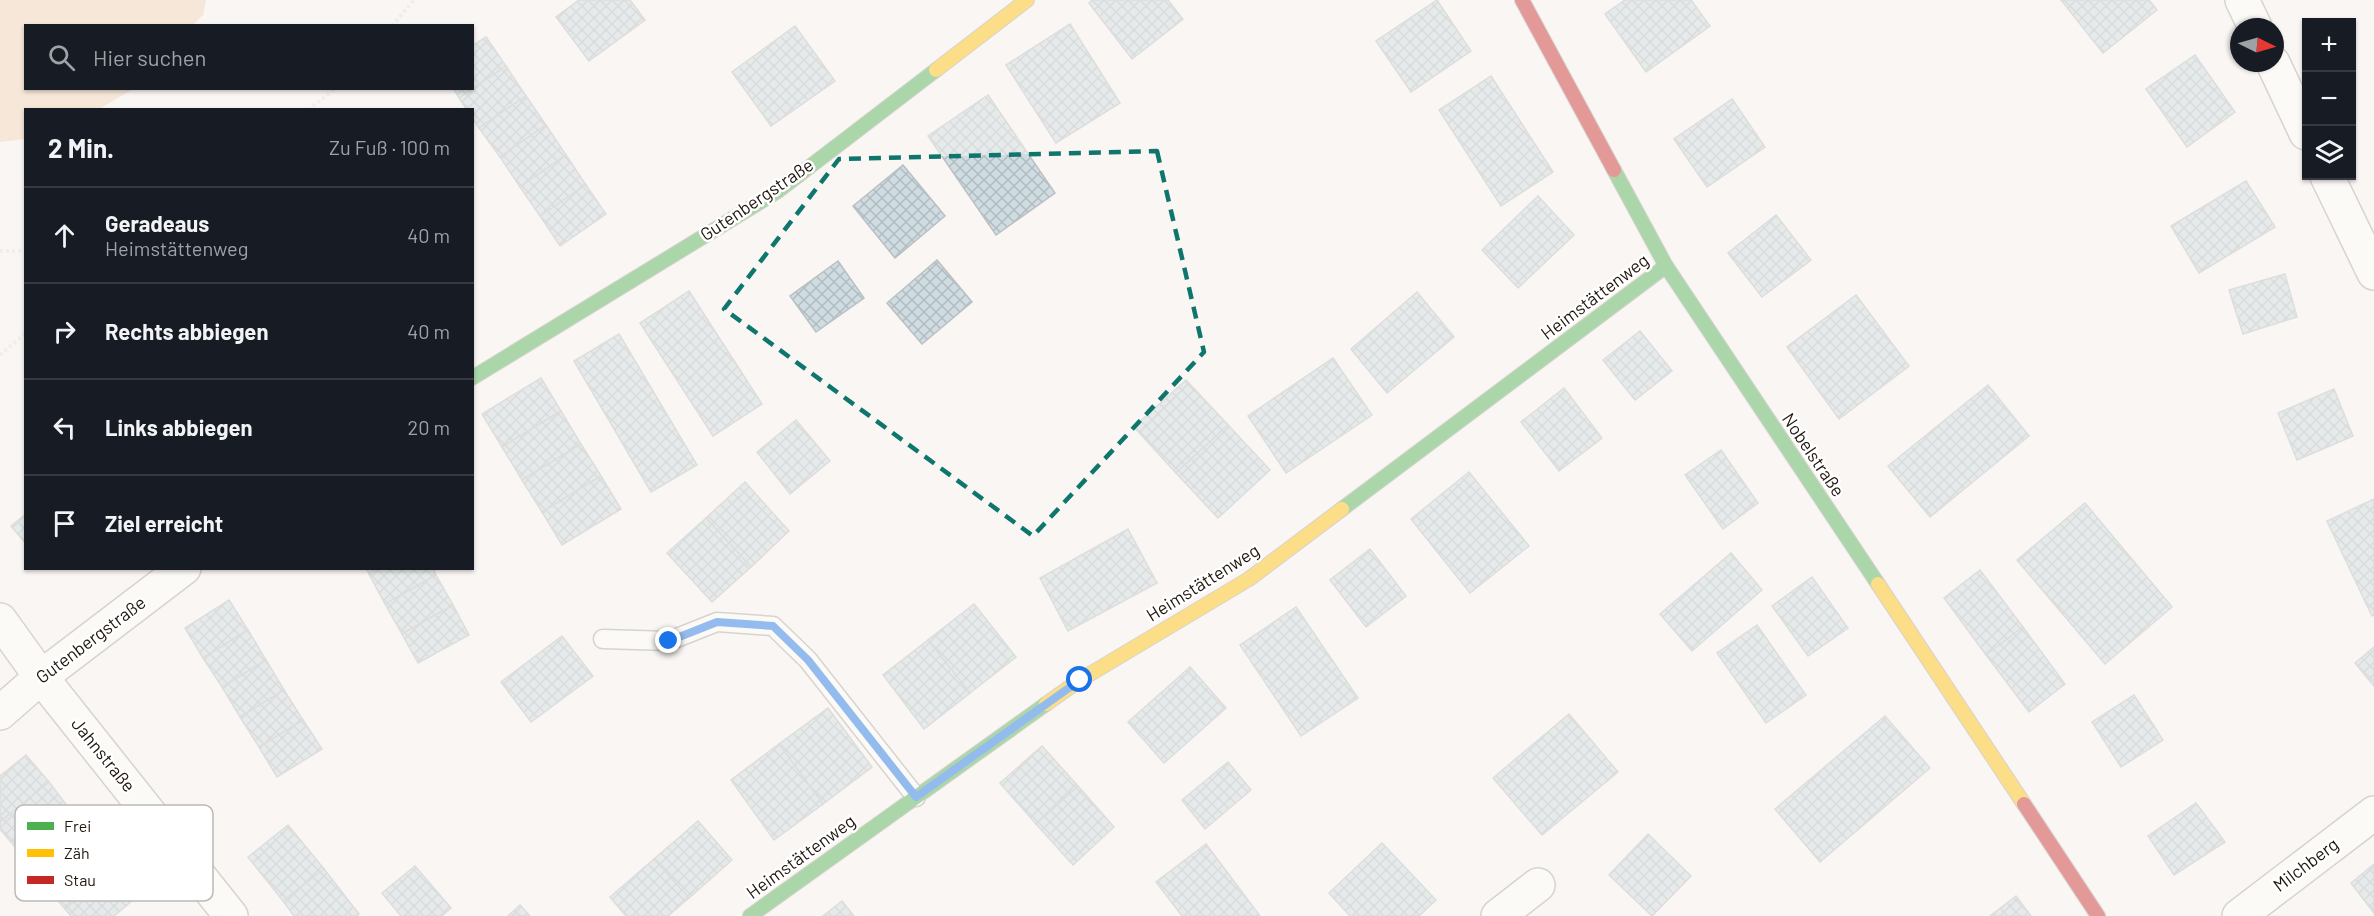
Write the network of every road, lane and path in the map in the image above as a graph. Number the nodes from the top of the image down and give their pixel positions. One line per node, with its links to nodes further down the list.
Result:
1 (414, 0): 6 (path)
2 (1027, 0): 18 (street, Gutenbergstraße)
3 (1522, 0): 14 (street, Nobelstraße)
4 (2242, 0): 5 (street)
5 (2251, 18)
6 (394, 24)
7 (2277, 72): 10 (street)
8 (333, 90): 9 (path)
9 (311, 108)
10 (2304, 126)
11 (2329, 180): 15 (street)
12 (0, 251): 13 (path)
13 (24, 251)
14 (1666, 266): 24 (street, Heimstättenweg); 32 (street, Nobelstraße)
15 (2374, 273)
16 (24, 335): 17 (path)
17 (0, 355)
18 (474, 377)
19 (181, 570): 22 (street, Gutenbergstraße)
20 (0, 620): 22 (street, Jahnstraße)
21 (603, 639): 24 (lane)
22 (41, 677): 23 (street, Gutenbergstraße); 25 (street, Jahnstraße)
23 (0, 713)
24 (916, 797): 30 (street, Heimstättenweg)
25 (143, 805)
26 (2374, 813): 33 (street, Milchberg)
27 (1538, 885): 31 (street)
28 (213, 893): 29 (street, Jahnstraße)
29 (231, 916)
30 (750, 916)
31 (1498, 916)
32 (2098, 916)
33 (2239, 916)

